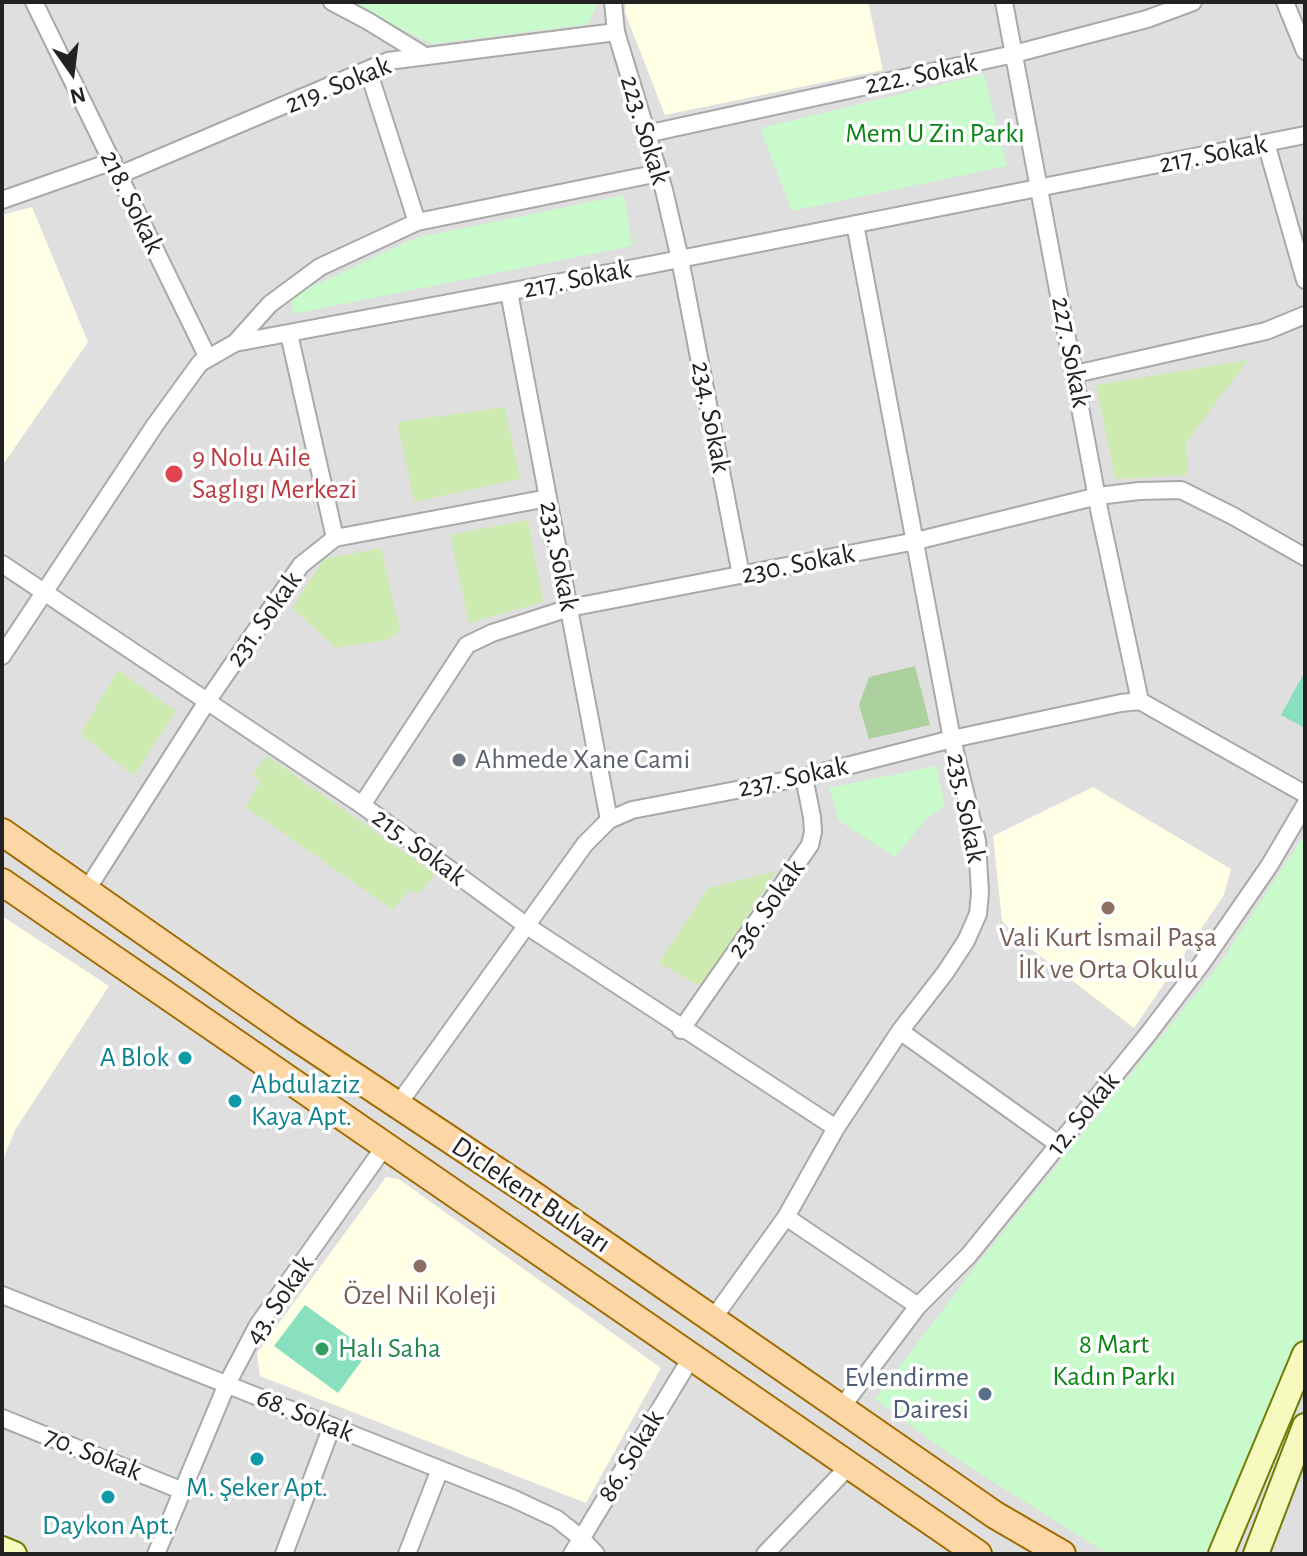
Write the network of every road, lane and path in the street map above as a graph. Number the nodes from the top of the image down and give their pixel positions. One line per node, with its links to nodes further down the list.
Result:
1 (34, 2): 15 (street, 218. Sokak)
2 (332, 2): 10 (street)
3 (613, 2): 7 (street, 223. Sokak)
4 (1004, 2): 9 (street, 227. Sokak)
5 (1193, 2): 9 (street, 222. Sokak)
6 (1285, 2): 8 (street)
7 (616, 32): 10 (street, 219. Sokak); 12 (street, 223. Sokak)
8 (1305, 51)
9 (1014, 54): 12 (street, 222. Sokak); 17 (street, 227. Sokak)
10 (425, 56): 11 (street, 219. Sokak)
11 (368, 70): 15 (street, 219. Sokak); 19 (street)
12 (646, 134): 16 (street, 223. Sokak)
13 (1305, 135): 14 (street, 217. Sokak)
14 (1266, 143): 17 (street, 217. Sokak); 22 (street)
15 (116, 168): 18 (street, 219. Sokak); 27 (street, 218. Sokak)
16 (659, 173): 19 (street); 21 (street, 223. Sokak)
17 (1040, 188): 20 (street, 217. Sokak); 28 (street, 227. Sokak)
18 (2, 200)
19 (417, 222): 26 (street)
20 (855, 224): 21 (street, 217. Sokak); 32 (street, 235. Sokak)
21 (680, 259): 23 (street, 217. Sokak); 35 (street, 234. Sokak)
22 (1305, 280)
23 (509, 292): 25 (street, 217. Sokak); 30 (street, 233. Sokak)
24 (1305, 315): 28 (street)
25 (289, 334): 26 (street, 217. Sokak); 31 (street)
26 (235, 343): 27 (street, 217. Sokak)
27 (208, 358): 36 (street, 217. Sokak)
28 (1075, 374): 29 (street, 227. Sokak)
29 (1098, 496): 32 (street, 230. Sokak); 33 (street, 230. Sokak); 40 (street, 227. Sokak)
30 (548, 498): 31 (street, 231. Sokak); 37 (street, 233. Sokak)
31 (335, 538): 39 (street, 231. Sokak)
32 (916, 541): 35 (street, 230. Sokak); 41 (street, 235. Sokak)
33 (1305, 557)
34 (2, 564): 36 (street, 215. Sokak)
35 (741, 575): 37 (street, 230. Sokak)
36 (45, 591): 38 (street, 217. Sokak); 39 (street, 215. Sokak)
37 (569, 608): 44 (street, 230. Sokak); 46 (street, 233. Sokak)
38 (2, 656)
39 (208, 700): 44 (street, 215. Sokak); 49 (street, 231. Sokak)
40 (1140, 701): 41 (street, 237. Sokak); 43 (street)
41 (952, 739): 42 (street, 237. Sokak); 52 (street, 235. Sokak)
42 (804, 777): 46 (street, 237. Sokak); 51 (street, 236. Sokak)
43 (1305, 794)
44 (362, 805): 50 (street, 215. Sokak)
45 (1305, 805): 55 (street, 12. Sokak)
46 (609, 820): 50 (street, 237. Sokak)
47 (2, 832): 49 (main road, Diclekent Bulvarı)
48 (2, 882): 56 (main road, Diclekent Bulvarı)
49 (86, 891): 53 (main road, Diclekent Bulvarı)
50 (527, 926): 51 (street, 215. Sokak); 53 (street, 237. Sokak)
51 (681, 1030): 54 (street, 215. Sokak)
52 (900, 1031): 54 (street, 235. Sokak); 55 (street)
53 (397, 1106): 60 (main road, Diclekent Bulvarı)
54 (836, 1128): 57 (street, 235. Sokak)
55 (1058, 1144): 59 (street, 12. Sokak)
56 (385, 1146): 62 (main road, Diclekent Bulvarı); 63 (street, 43. Sokak)
57 (786, 1217): 59 (street); 60 (street, 235. Sokak)
58 (2, 1295): 63 (street, 68. Sokak)
59 (918, 1306): 64 (street, 12. Sokak)
60 (712, 1320): 64 (main road, Diclekent Bulvarı)
61 (1305, 1354): 82 (main road)
62 (691, 1358): 68 (main road, Diclekent Bulvarı); 71 (street, 86. Sokak)
63 (227, 1384): 66 (street, 68. Sokak); 70 (street, 43. Sokak)
64 (841, 1408): 81 (main road, Diclekent Bulvarı)
65 (2, 1418): 70 (street, 70. Sokak)
66 (332, 1426): 69 (street, 68. Sokak); 75 (street)
67 (1305, 1426): 83 (main road)
68 (850, 1465): 79 (street); 80 (main road, Diclekent Bulvarı)
69 (440, 1469): 71 (street, 68. Sokak); 76 (street)
70 (183, 1491): 74 (street, 43. Sokak)
71 (581, 1538): 77 (street, 86. Sokak); 78 (street, 68. Sokak)
72 (2, 1549): 73 (main road)
73 (14, 1554)
74 (156, 1554)
75 (284, 1554)
76 (407, 1554)
77 (572, 1554)
78 (596, 1554)
79 (765, 1554)
80 (978, 1554)
81 (1062, 1554)
82 (1221, 1554)
83 (1256, 1554)

